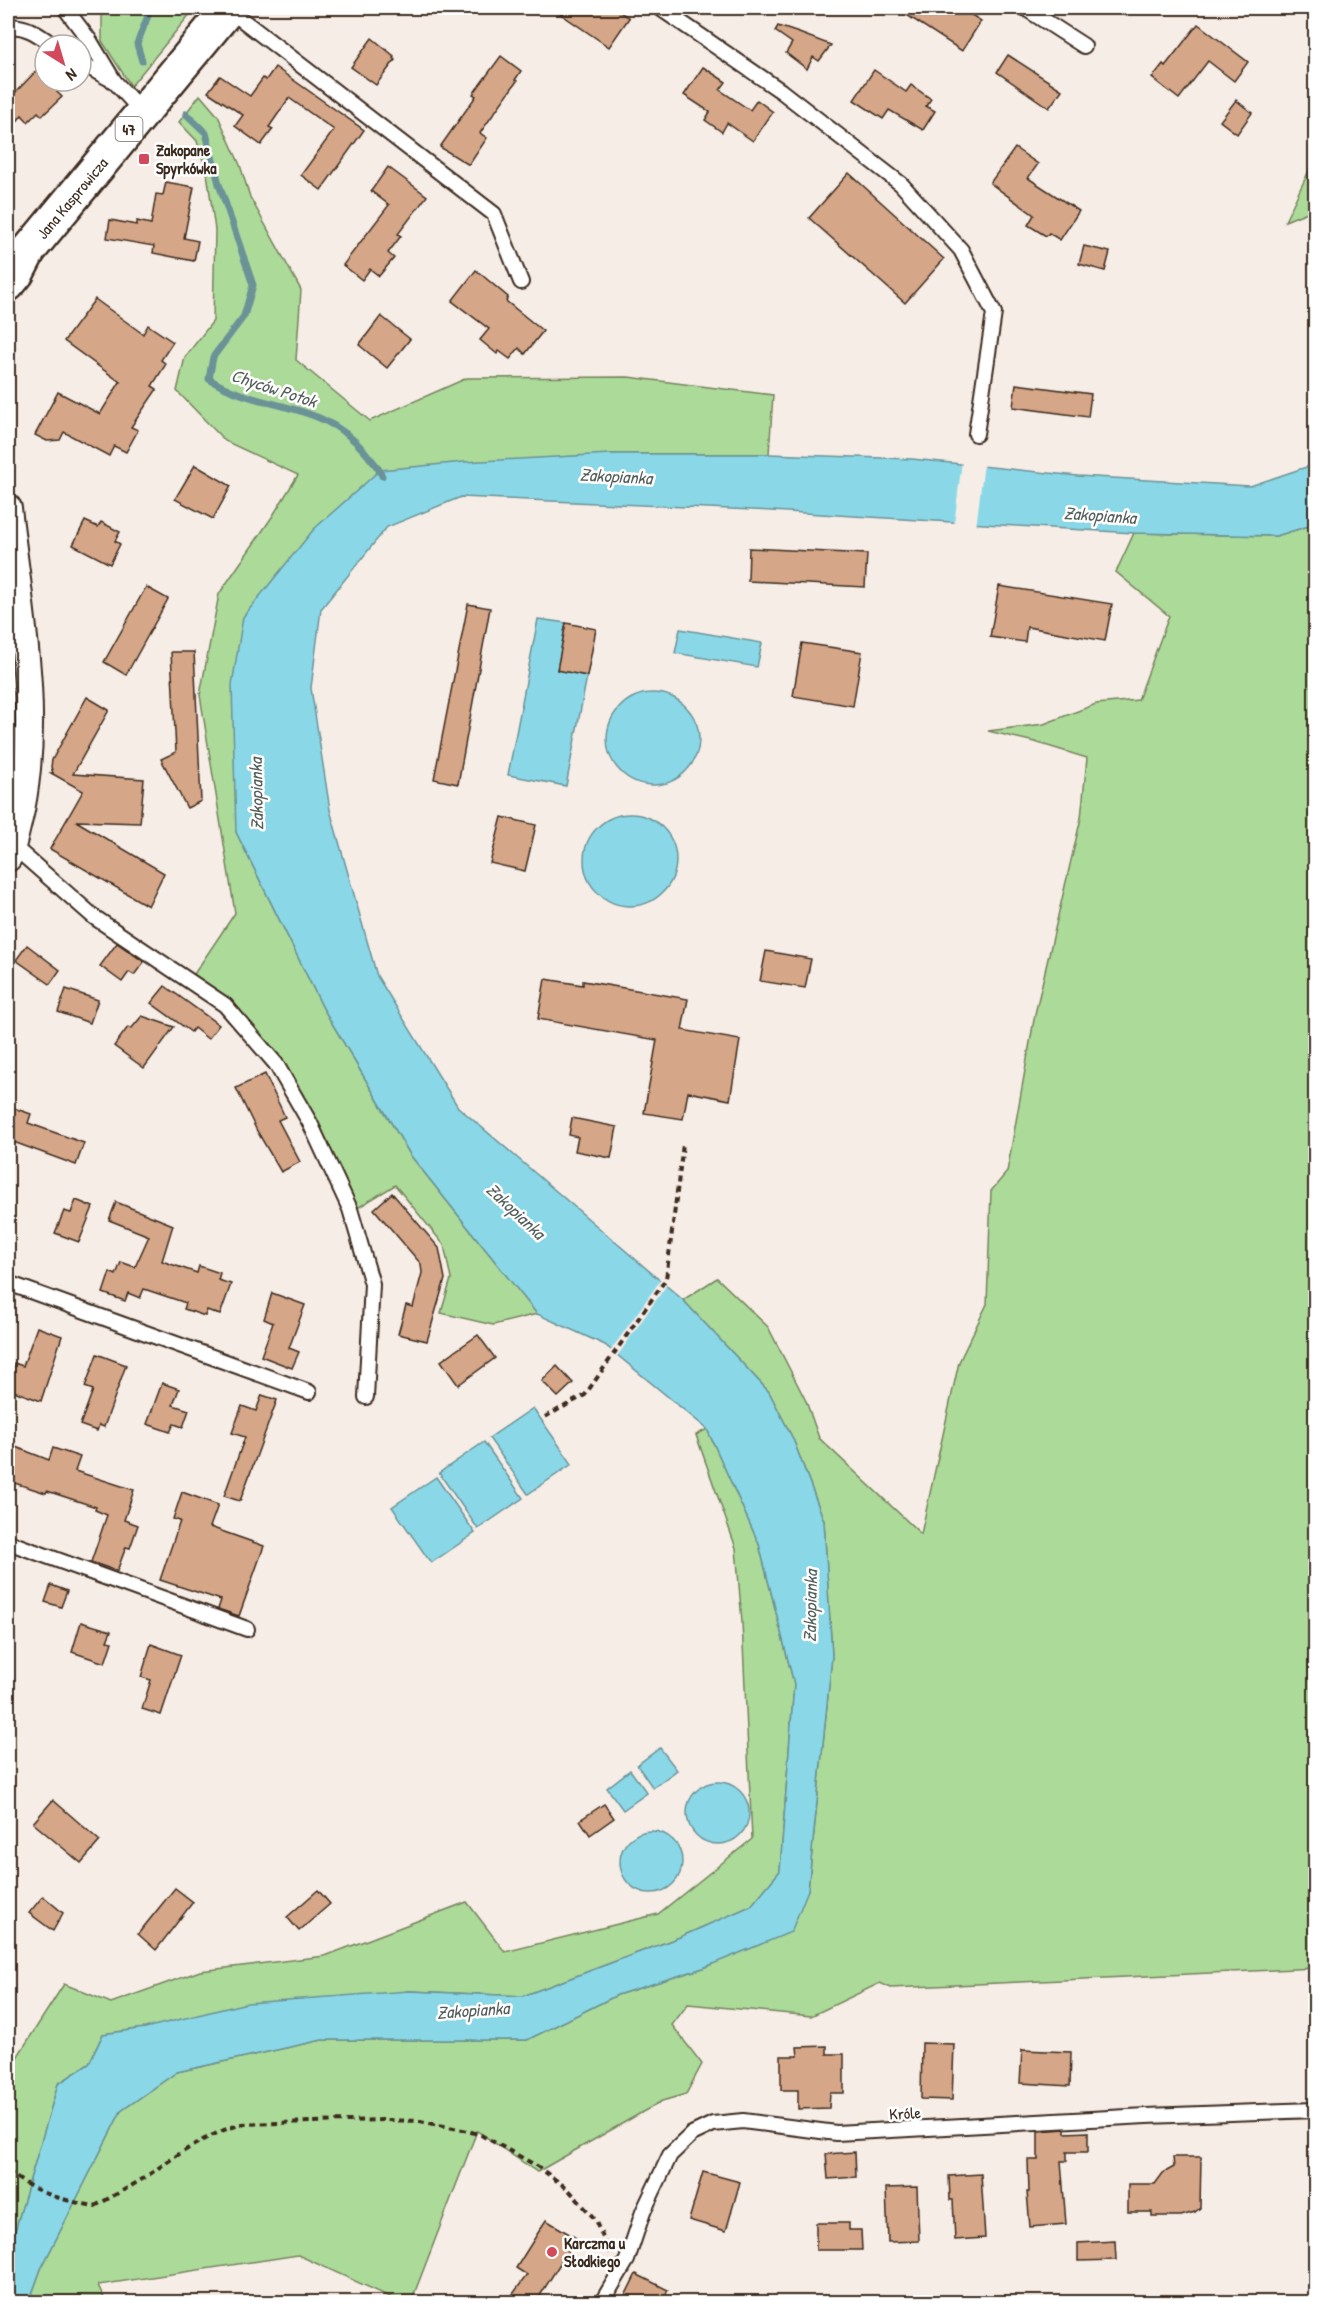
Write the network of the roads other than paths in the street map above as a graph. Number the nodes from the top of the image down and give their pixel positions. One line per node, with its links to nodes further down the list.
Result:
1 (65, 8): 9 (lane)
2 (229, 8): 10 (main road, Jana Kasprowicza / 47); 12 (lane)
3 (660, 8): 14 (lane)
4 (1025, 8): 7 (lane)
5 (8, 27): 6 (lane)
6 (35, 33)
7 (1084, 46)
8 (93, 70): 9 (lane)
9 (114, 81): 10 (lane)
10 (142, 113): 11 (main road, Jana Kasprowicza / 47)
11 (18, 255): 13 (main road, 47)
12 (521, 282)
13 (8, 284)
14 (976, 434)
15 (8, 508): 16 (street)
16 (10, 852): 19 (lane)
17 (8, 1283): 18 (lane)
18 (309, 1392)
19 (366, 1397)
20 (8, 1542): 21 (lane)
21 (248, 1629)
22 (1316, 2110): 23 (lane, Króle)
23 (602, 2302)

